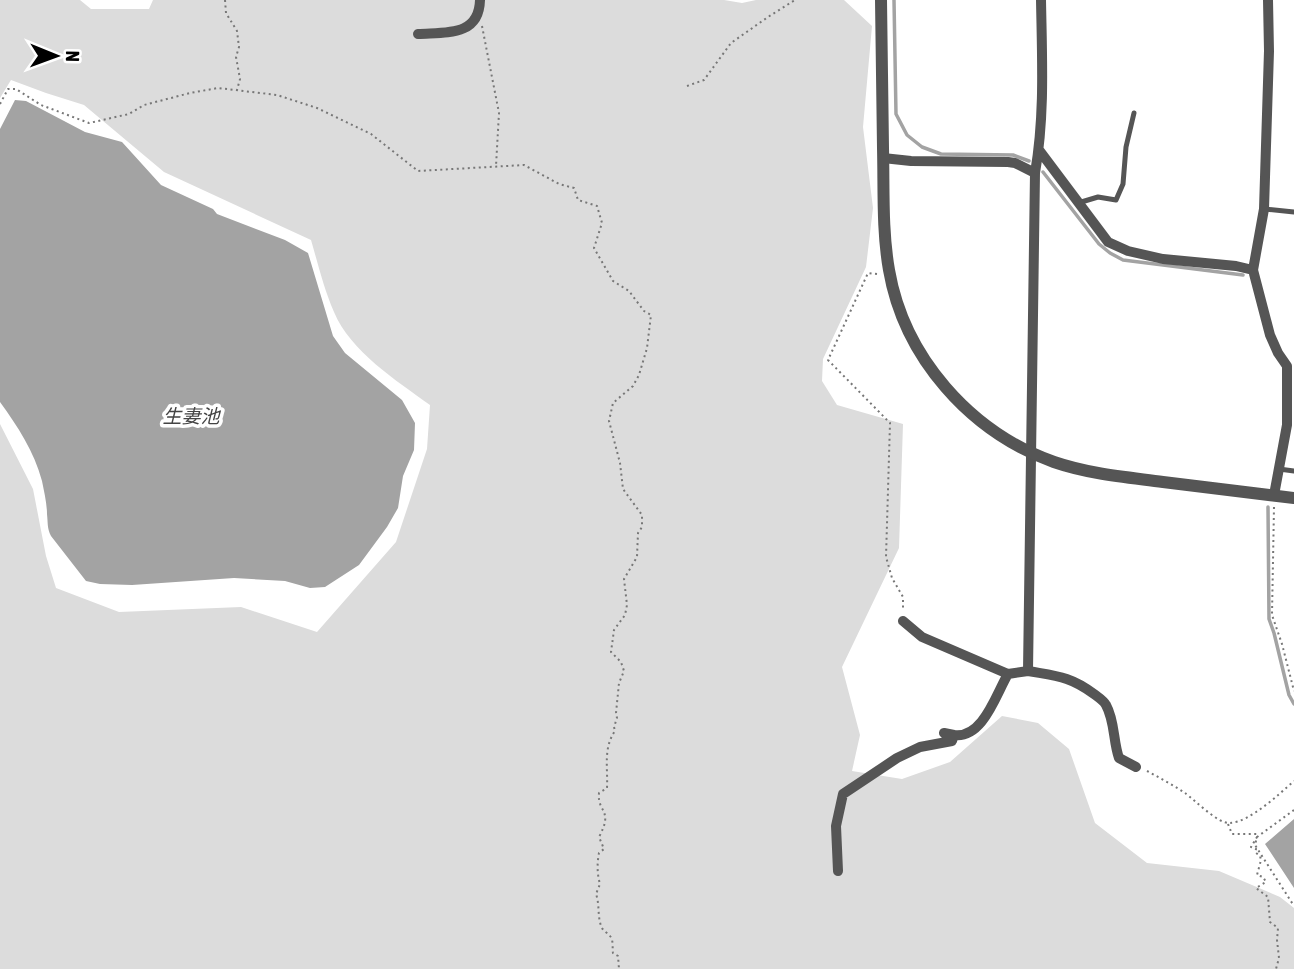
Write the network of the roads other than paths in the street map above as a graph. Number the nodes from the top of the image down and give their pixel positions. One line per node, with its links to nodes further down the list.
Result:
1 (480, 0): 5 (street)
2 (881, 0): 8 (street)
3 (1041, 0): 7 (street)
4 (1268, 0): 11 (street)
5 (418, 33)
6 (1134, 113): 10 (lane)
7 (1039, 150): 9 (street); 10 (street)
8 (883, 158): 9 (street); 15 (street)
9 (1035, 173): 15 (street)
10 (1078, 203): 13 (street)
11 (1264, 209): 12 (lane); 13 (street)
12 (1294, 212)
13 (1253, 270): 14 (street)
14 (1290, 367): 16 (street)
15 (1032, 452): 18 (street); 21 (street)
16 (1279, 469): 17 (lane); 18 (street)
17 (1294, 471)
18 (1274, 495): 19 (street)
19 (1294, 498)
20 (903, 621): 22 (street)
21 (1028, 671): 22 (street); 23 (street)
22 (1009, 674): 24 (street)
23 (1136, 766)
24 (838, 871)

